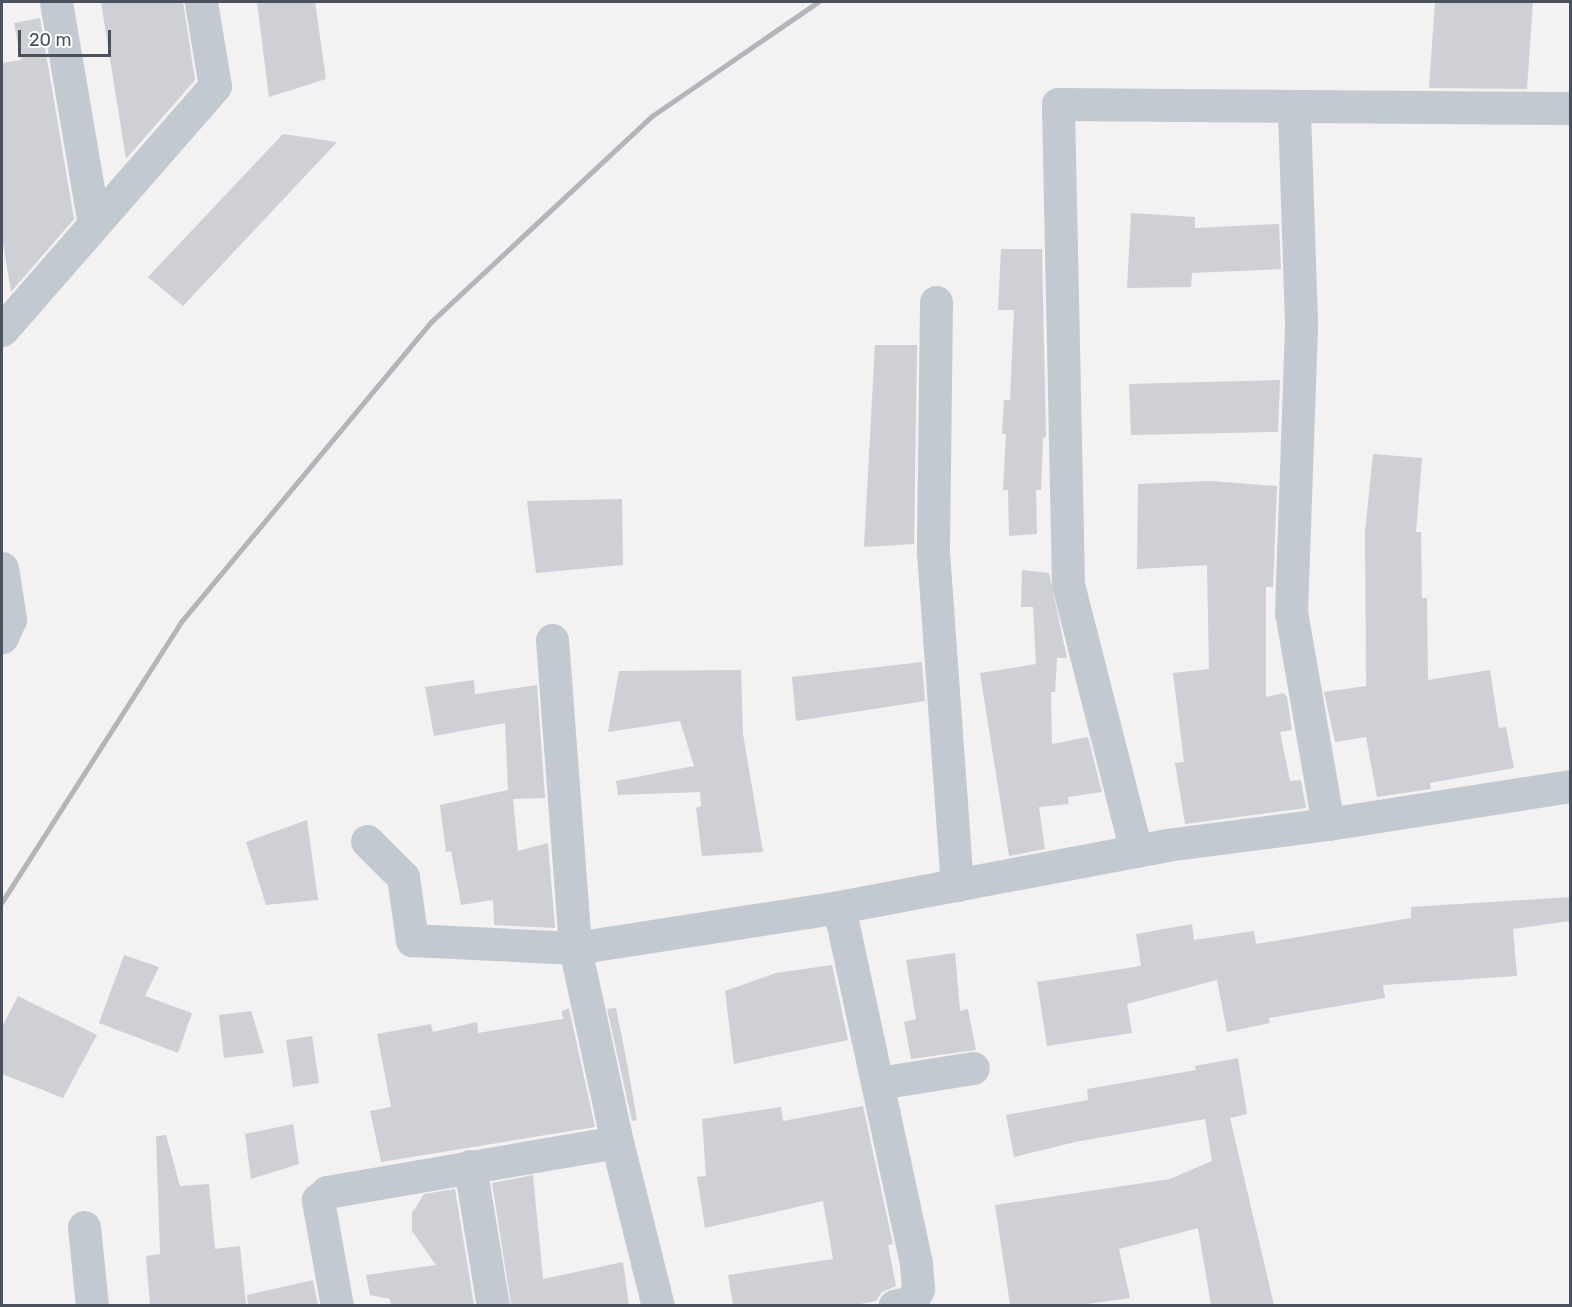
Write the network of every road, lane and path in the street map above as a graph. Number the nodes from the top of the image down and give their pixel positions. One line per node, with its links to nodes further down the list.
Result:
1 (56, 2): 5 (street)
2 (201, 2): 5 (street)
3 (1294, 107): 4 (street); 12 (street); 14 (street)
4 (1570, 108)
5 (94, 224): 7 (street)
6 (936, 302): 15 (street)
7 (2, 330)
8 (2, 568): 9 (street)
9 (2, 638)
10 (552, 640): 17 (street)
11 (1570, 786): 12 (street)
12 (1328, 824): 14 (street)
13 (367, 841): 17 (street)
14 (1136, 851): 15 (street)
15 (957, 885): 16 (street)
16 (839, 908): 17 (street); 19 (street)
17 (575, 948): 20 (street)
18 (973, 1068): 19 (street)
19 (879, 1083): 27 (street)
20 (617, 1142): 21 (street); 26 (street)
21 (470, 1166): 24 (street); 25 (street)
22 (84, 1227): 23 (street)
23 (92, 1305)
24 (337, 1305)
25 (493, 1305)
26 (658, 1305)
27 (894, 1305)

